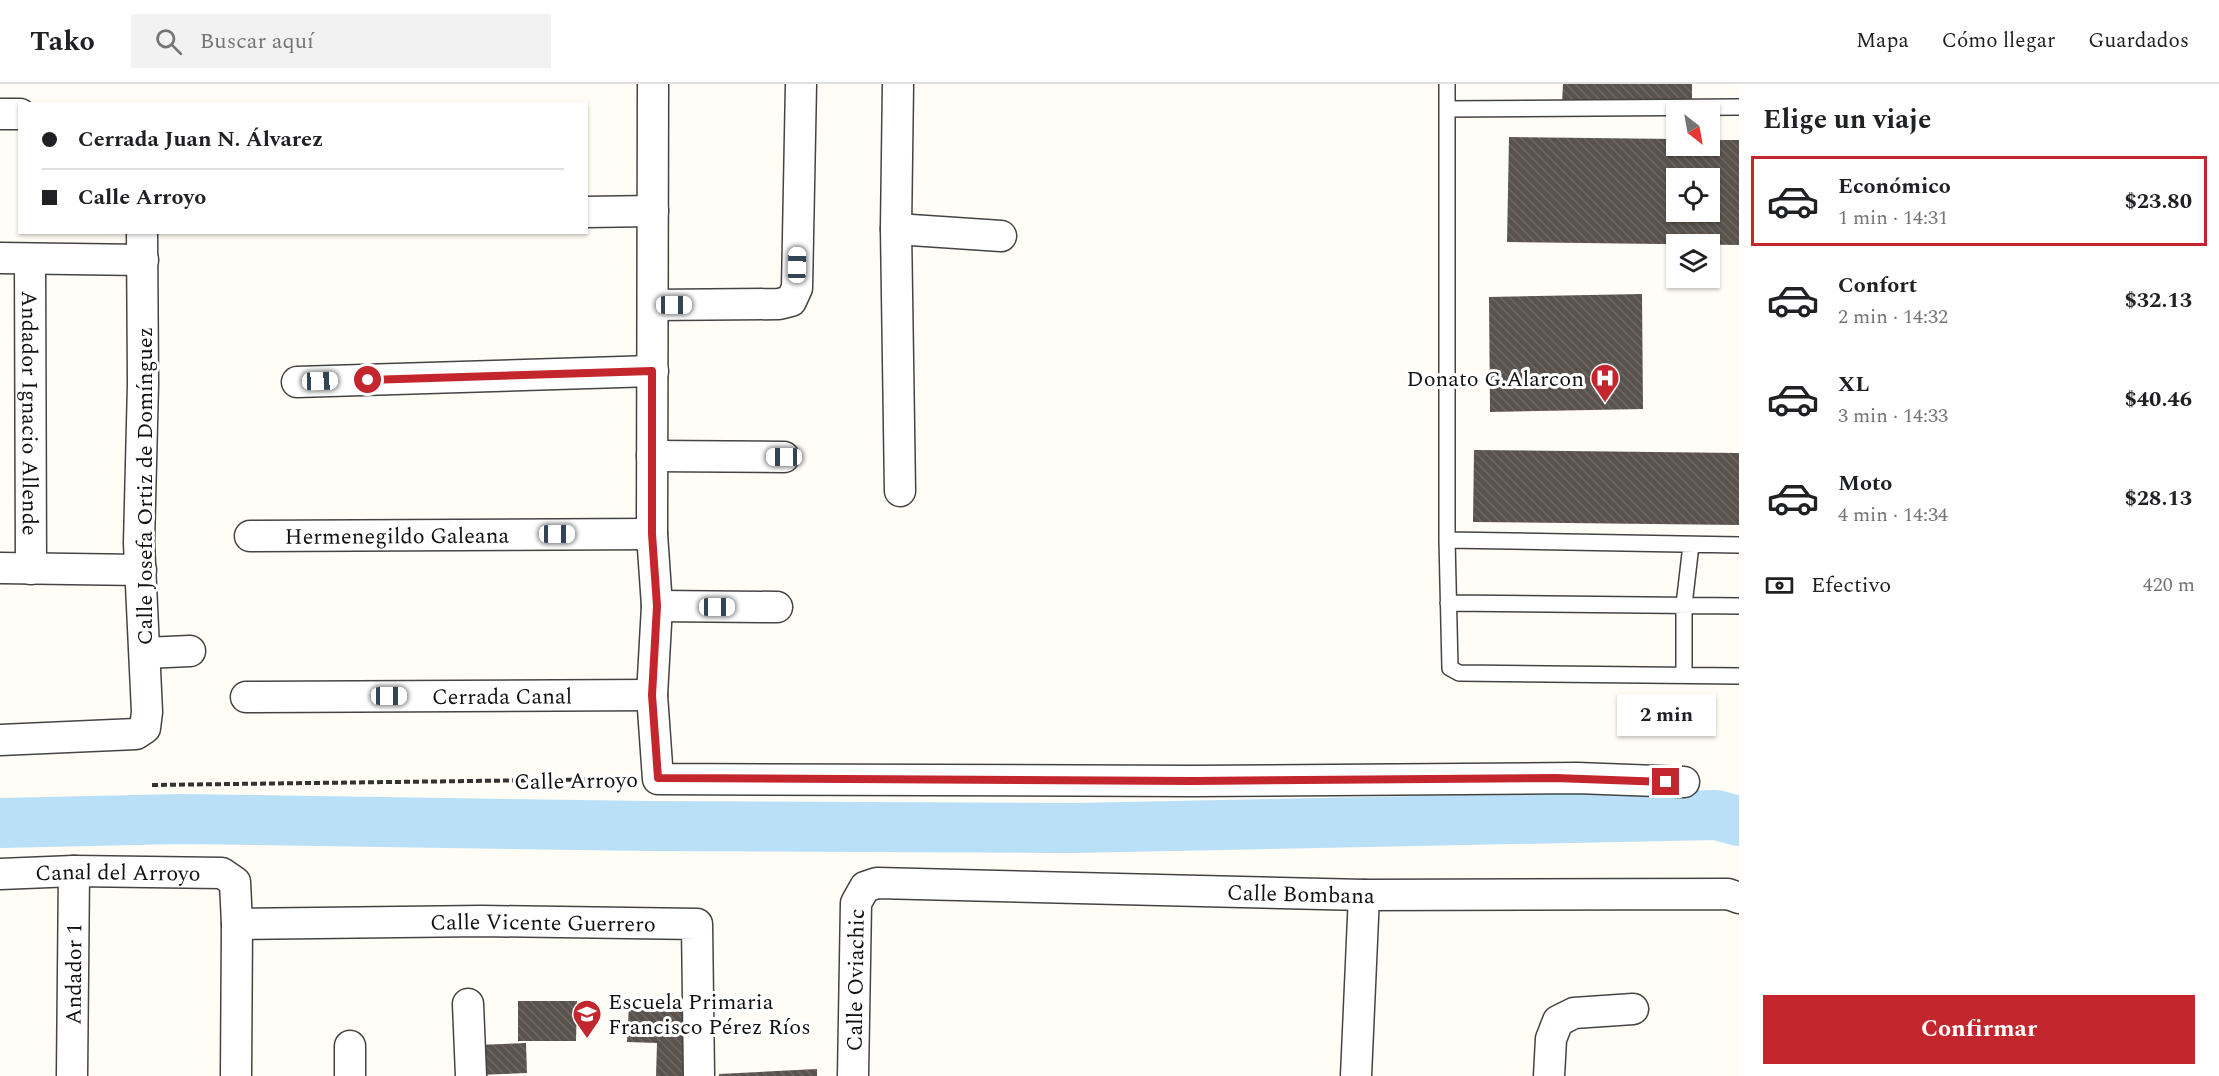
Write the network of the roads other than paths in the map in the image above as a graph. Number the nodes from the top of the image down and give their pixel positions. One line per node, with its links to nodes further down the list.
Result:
1 (653, 84): 9 (street)
2 (801, 84): 16 (street)
3 (898, 84): 11 (street)
4 (1447, 84): 6 (lane)
5 (1739, 107): 6 (lane)
6 (1447, 109): 24 (lane)
7 (0, 114): 8 (street)
8 (18, 114)
9 (653, 211): 10 (street); 16 (street)
10 (588, 212)
11 (896, 229): 12 (street); 21 (street)
12 (1001, 236)
13 (143, 246): 15 (street); 29 (street, Calle Josefa Ortiz de Domínguez)
14 (0, 258): 15 (street)
15 (30, 259): 28 (street, Andador Ignacio Allende)
16 (653, 306): 17 (street)
17 (652, 371): 18 (street); 19 (street)
18 (297, 382)
19 (652, 456): 20 (street); 22 (street)
20 (784, 457)
21 (900, 491)
22 (652, 534): 23 (street, Hermenegildo Galeana); 32 (street)
23 (250, 536)
24 (1447, 540): 25 (lane); 30 (lane)
25 (1690, 545): 26 (lane); 31 (lane)
26 (1739, 545)
27 (0, 568): 28 (street)
28 (31, 569): 29 (street)
29 (141, 570): 36 (street, Calle Josefa Ortiz de Domínguez)
30 (1448, 603): 31 (lane); 37 (lane)
31 (1684, 605): 33 (lane); 37 (lane)
32 (657, 606): 34 (street); 39 (street)
33 (1739, 606)
34 (777, 607)
35 (190, 651): 36 (street)
36 (145, 653): 41 (street, Calle Josefa Ortiz de Domínguez)
37 (1684, 674): 38 (lane)
38 (1739, 676)
39 (652, 695): 40 (street, Cerrada Canal); 42 (street, Calle Arroyo)
40 (246, 697)
41 (0, 740)
42 (1684, 782)
43 (74, 870): 44 (street, Canal del Arroyo); 48 (street, Canal del Arroyo); 52 (street, Andador 1)
44 (0, 874)
45 (865, 886): 46 (street, Calle Bombana); 57 (street, Calle Oviachic)
46 (1364, 895): 47 (street, Calle Bombana); 58 (street)
47 (1739, 898)
48 (237, 924): 53 (street); 56 (street, Calle Vicente Guerrero)
49 (468, 1004): 55 (street)
50 (1633, 1009): 59 (street)
51 (350, 1046): 54 (street)
52 (72, 1076)
53 (236, 1076)
54 (350, 1076)
55 (471, 1076)
56 (699, 1076)
57 (853, 1076)
58 (1356, 1076)
59 (1549, 1076)

